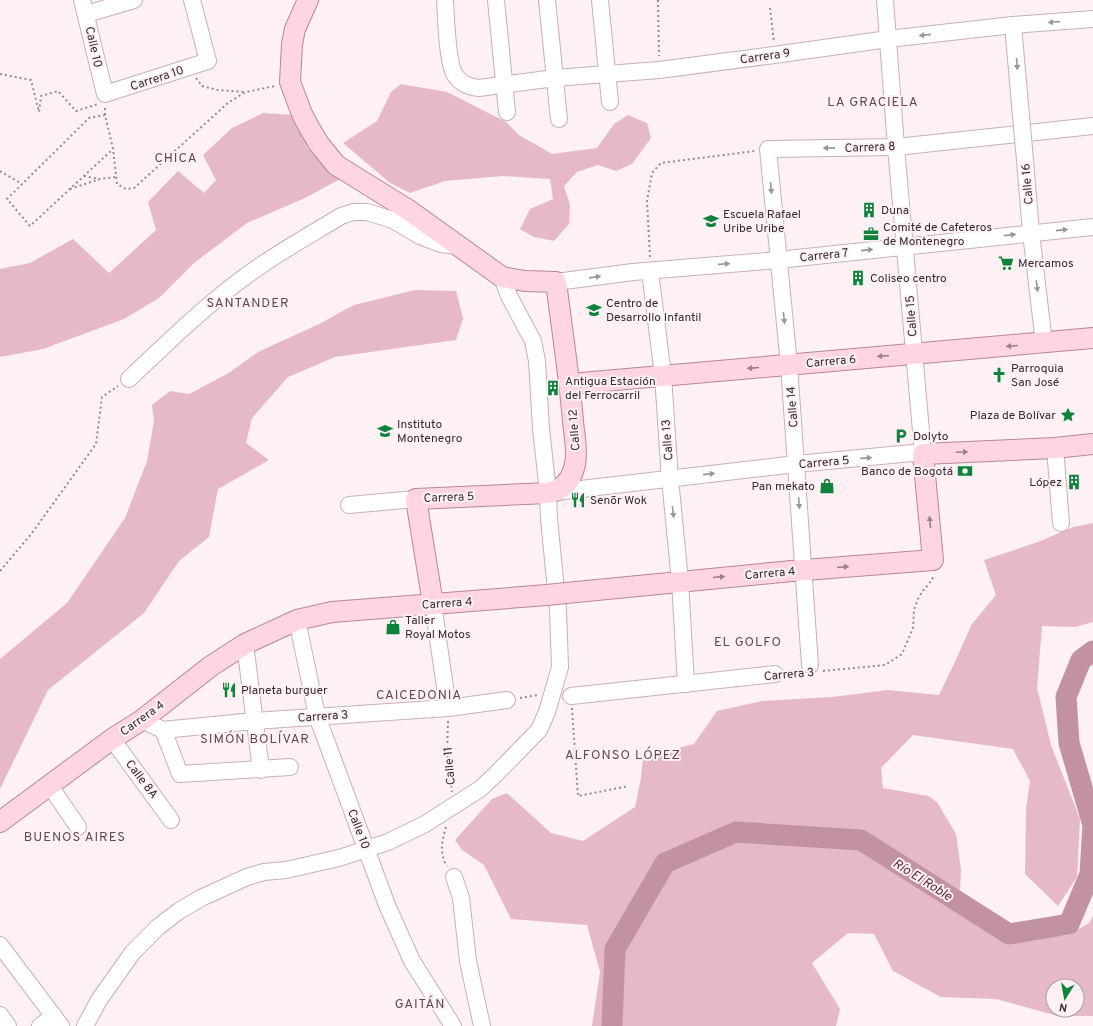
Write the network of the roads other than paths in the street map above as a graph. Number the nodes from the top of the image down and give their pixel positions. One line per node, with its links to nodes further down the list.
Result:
1 (134, 0): 9 (street)
2 (192, 0): 16 (street, Carrera 10)
3 (308, 0): 25 (main road)
4 (445, 0): 15 (street, Carrera 9)
5 (496, 0): 15 (street)
6 (546, 0): 14 (street)
7 (600, 0): 13 (street)
8 (885, 0): 12 (street, Calle 15)
9 (84, 7): 16 (street, Calle 10)
10 (1093, 19): 11 (street, Carrera 9, one-way to 11)
11 (1014, 25): 12 (street, Carrera 9, one-way to 12); 24 (street, Calle 16, one-way to 24, bridge)
12 (888, 39): 13 (street, Carrera 9); 21 (street, Calle 15)
13 (607, 75): 14 (street, Carrera 9); 17 (street)
14 (555, 78): 15 (street, Carrera 9); 19 (street)
15 (505, 84): 18 (street)
16 (105, 94)
17 (610, 102)
18 (507, 112)
19 (559, 119)
20 (1093, 126): 21 (street, Carrera 8)
21 (896, 146): 22 (street, Carrera 8, one-way to 22); 26 (street, Calle 15)
22 (768, 149): 27 (street, Calle 14, one-way to 27)
23 (1093, 227): 24 (street, Carrera 7, one-way to 23)
24 (1031, 233): 26 (street, Carrera 7, one-way to 24); 32 (street, Calle 16, one-way to 32)
25 (459, 246): 29 (main road); 36 (street)
26 (906, 246): 27 (street, Carrera 7, one-way to 26); 33 (street, Calle 15)
27 (778, 260): 28 (street, Carrera 7, one-way to 27); 34 (street, Calle 14, one-way to 34)
28 (650, 271): 30 (street, Carrera 7, one-way to 28); 35 (street, Calle 13)
29 (502, 277): 30 (main road); 43 (street)
30 (556, 282): 37 (main road, Calle 12)
31 (1093, 338): 32 (main road, Carrera 6)
32 (1044, 343): 33 (main road, Carrera 6, one-way to 33)
33 (914, 354): 34 (main road, Carrera 6, one-way to 34); 40 (street, Calle 15)
34 (789, 365): 35 (main road, Carrera 6, one-way to 35); 41 (street, Calle 14)
35 (663, 376): 37 (main road, Carrera 6); 42 (street, Calle 13)
36 (128, 379)
37 (570, 384): 43 (main road, Calle 12)
38 (1093, 444): 39 (main road, Carrera 5)
39 (1055, 448): 40 (main road, Carrera 5, one-way to 39); 46 (street)
40 (923, 454): 41 (street, Carrera 5, one-way to 40); 47 (main road, Calle 15, one-way to 40)
41 (796, 464): 42 (street, Carrera 5, one-way to 41); 48 (street, Calle 14, one-way to 48)
42 (670, 479): 43 (street, Carrera 5); 49 (street, Calle 13, one-way to 49)
43 (552, 492): 44 (main road, Carrera 5); 70 (street)
44 (416, 499): 45 (street, Carrera 5); 50 (main road)
45 (349, 505)
46 (1060, 523)
47 (933, 560): 48 (main road, Carrera 4, one-way to 47)
48 (804, 570): 49 (main road, Carrera 4, one-way to 48); 53 (street, Calle 14)
49 (680, 581): 50 (main road, Carrera 4); 55 (street, Calle 13)
50 (433, 604): 51 (main road, Carrera 4); 58 (street)
51 (296, 620): 52 (main road, Carrera 4); 59 (street, Calle 10)
52 (245, 644): 60 (main road, Carrera 4); 61 (street)
53 (812, 669)
54 (775, 674): 55 (street, Carrera 3)
55 (686, 684): 56 (street, Carrera 3)
56 (571, 696)
57 (507, 700): 58 (street, Carrera 3)
58 (448, 708): 59 (street, Carrera 3)
59 (317, 716): 61 (street, Carrera 3); 70 (street, Calle 10)
60 (142, 720): 62 (street); 63 (main road, Carrera 4)
61 (254, 721): 62 (street, Carrera 3); 65 (street)
62 (163, 730): 65 (street)
63 (112, 739): 66 (main road, Carrera 4); 67 (street, Calle 8A)
64 (290, 767): 65 (street)
65 (261, 770)
66 (50, 786): 68 (main road, Carrera 4); 69 (street)
67 (171, 820)
68 (0, 822)
69 (78, 827)
70 (367, 850): 77 (street); 78 (street, Calle 10)
71 (454, 877): 79 (street)
72 (0, 945): 74 (street)
73 (0, 1015): 75 (street)
74 (57, 1021): 76 (street)
75 (8, 1026)
76 (40, 1026)
77 (85, 1026)
78 (453, 1026)
79 (482, 1026)

